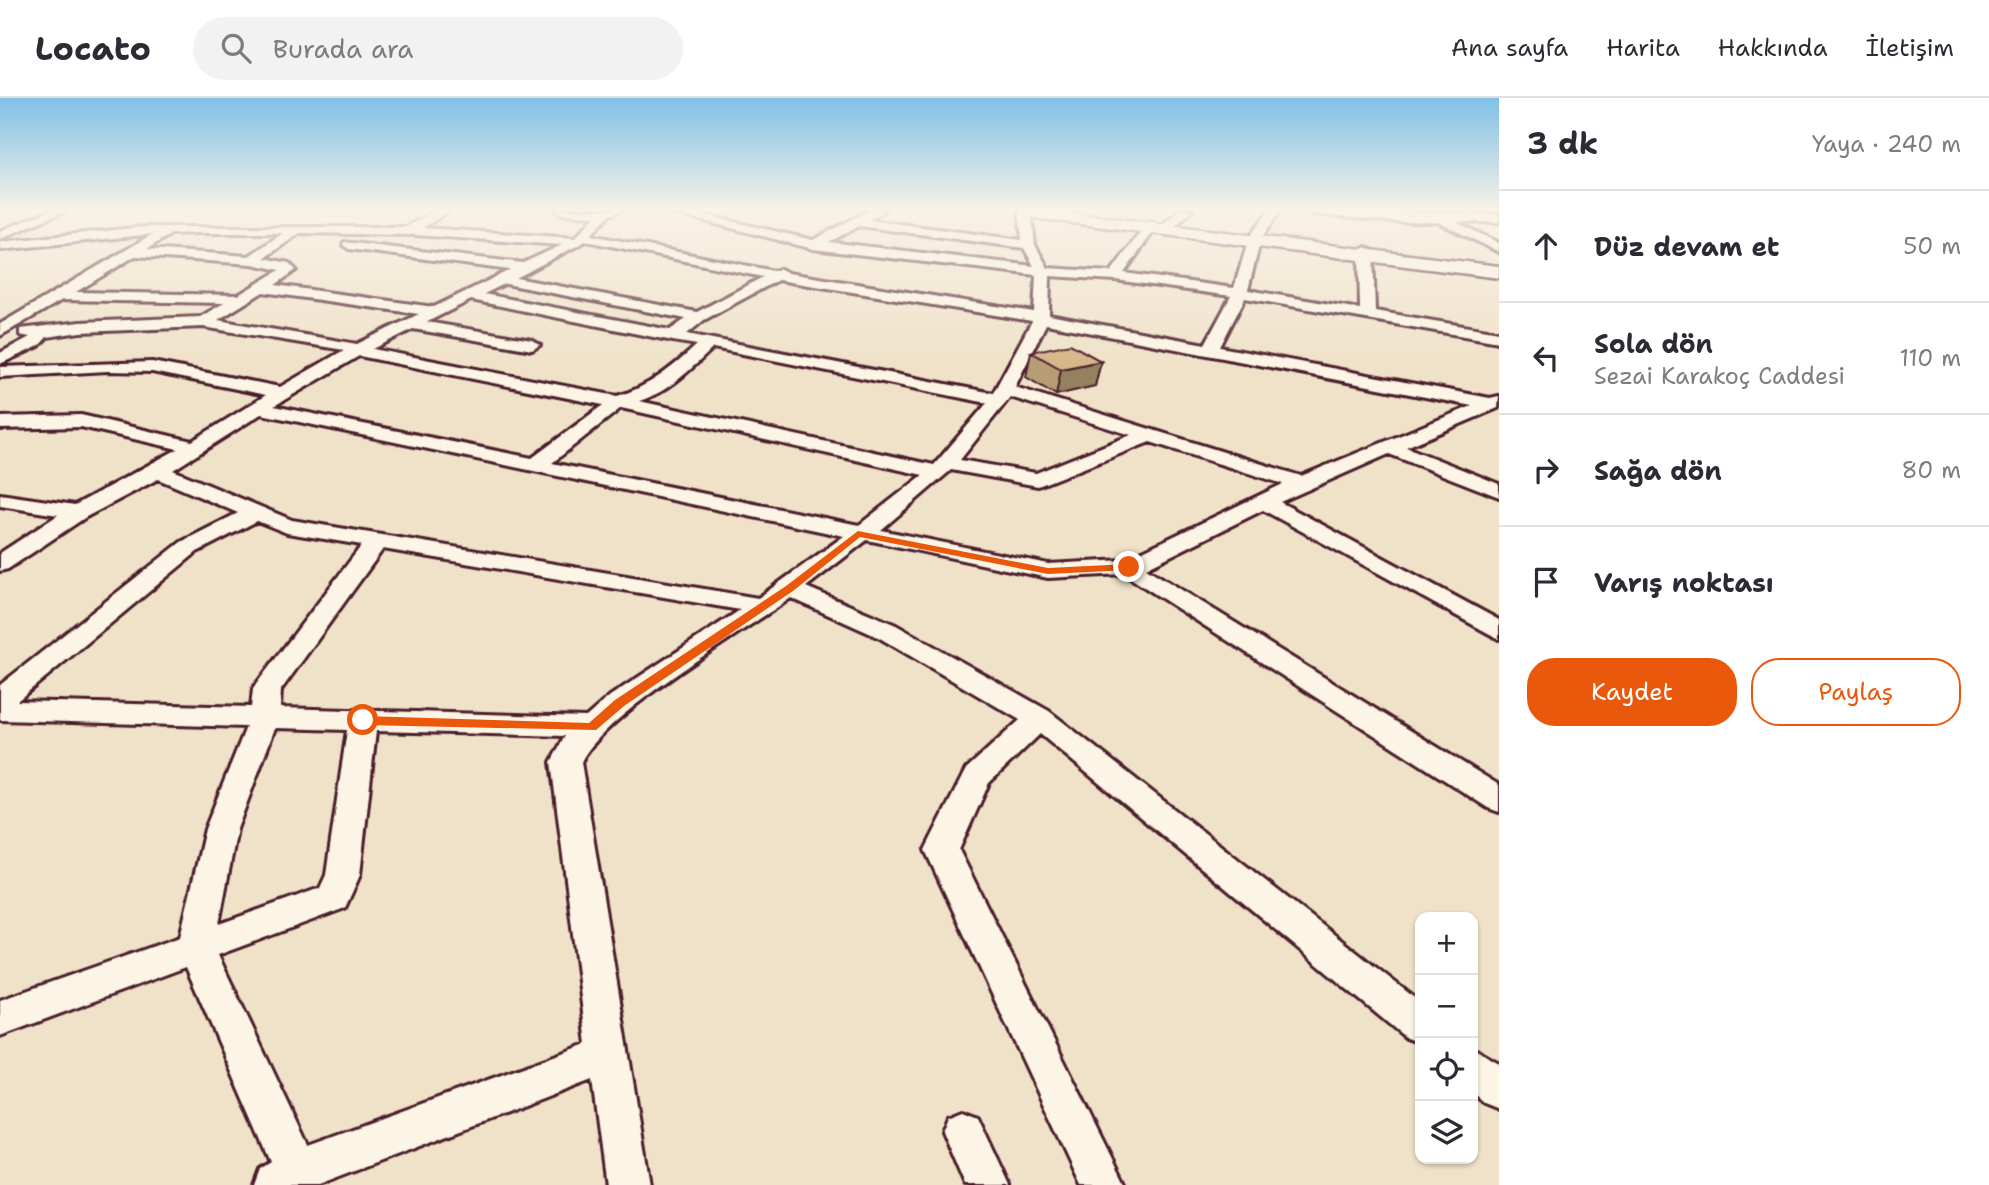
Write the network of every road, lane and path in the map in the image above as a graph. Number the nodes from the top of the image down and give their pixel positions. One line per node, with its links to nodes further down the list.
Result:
1 (120, 261): 21 (street)
2 (256, 261): 19 (street)
3 (471, 261): 13 (street)
4 (541, 261): 13 (street)
5 (697, 261): 16 (street)
6 (795, 261): 16 (street)
7 (914, 261): 15 (street)
8 (1037, 261): 15 (street)
9 (1128, 261): 17 (street)
10 (1249, 261): 20 (street)
11 (1366, 261): 25 (street)
12 (1426, 261): 14 (main road)
13 (527, 268): 18 (street)
14 (1499, 270)
15 (1043, 271): 17 (street); 27 (street)
16 (778, 276): 26 (street); 27 (street)
17 (1115, 276): 20 (street)
18 (506, 280): 22 (street); 26 (street)
19 (261, 287): 23 (street); 24 (street)
20 (1240, 293): 25 (street); 36 (street)
21 (61, 296): 23 (street); 30 (street)
22 (472, 296): 24 (street); 32 (street)
23 (241, 299): 28 (street)
24 (438, 312): 29 (street)
25 (1368, 315): 33 (street)
26 (699, 317): 32 (street)
27 (1041, 318): 36 (street); 41 (street)
28 (203, 322): 31 (street); 37 (street)
29 (412, 324): 35 (street); 37 (street)
30 (0, 332): 31 (street)
31 (42, 333): 38 (street)
32 (673, 336): 34 (street)
33 (1499, 337)
34 (709, 343): 41 (street); 42 (street)
35 (532, 345)
36 (1211, 349): 43 (street)
37 (354, 350): 40 (street); 42 (street)
38 (0, 359)
39 (0, 372): 40 (street)
40 (284, 393): 44 (street)
41 (1003, 395): 46 (street); 50 (street)
42 (618, 402): 49 (street); 50 (street)
43 (1496, 402): 48 (street)
44 (258, 408): 47 (street); 49 (street)
45 (0, 423): 47 (street)
46 (1149, 435): 50 (street); 52 (street)
47 (193, 447): 51 (street)
48 (1390, 447): 52 (street); 53 (street)
49 (535, 466): 58 (street)
50 (942, 467): 58 (street)
51 (157, 471): 56 (street); 57 (street)
52 (1303, 484): 55 (street)
53 (1499, 491)
54 (0, 500): 56 (street)
55 (1264, 502): 61 (street); 64 (street)
56 (78, 512): 60 (street)
57 (258, 512): 59 (street); 65 (street)
58 (858, 534): 61 (street); 62 (street)
59 (379, 540): 63 (street); 67 (street)
60 (0, 564)
61 (1129, 567): 71 (street)
62 (789, 588): 63 (street); 68 (street)
63 (762, 606): 70 (street)
64 (1499, 631)
65 (0, 700)
66 (0, 710): 67 (street)
67 (265, 715): 69 (street); 72 (street)
68 (1039, 718): 74 (street); 82 (street)
69 (363, 720): 70 (street); 72 (street)
70 (592, 727): 75 (street)
71 (1499, 800)
72 (196, 948): 73 (street); 79 (street)
73 (0, 1018)
74 (1415, 1021)
75 (611, 1054): 79 (street); 80 (street)
76 (1478, 1071): 77 (street)
77 (1499, 1088)
78 (963, 1131): 81 (street)
79 (287, 1178)
80 (628, 1185)
81 (988, 1185)
82 (1104, 1185)

